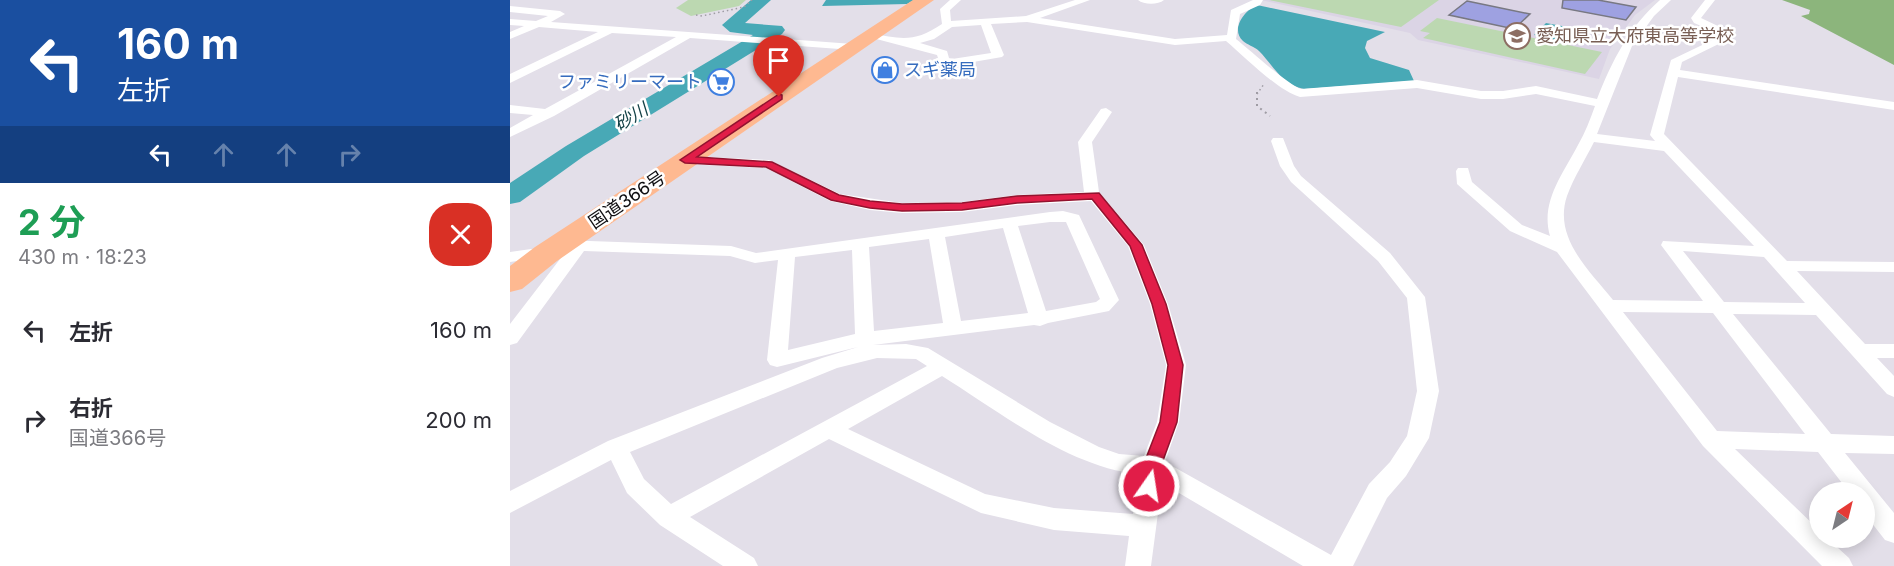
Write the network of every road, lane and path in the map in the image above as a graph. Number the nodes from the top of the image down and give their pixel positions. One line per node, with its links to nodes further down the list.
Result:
1 (752, 0): 11 (path)
2 (925, 0): 21 (highway, 国道366号)
3 (956, 0): 15 (street)
4 (1086, 0): 12 (street)
5 (1143, 0): 6 (street)
6 (1159, 0)
7 (1258, 0): 20 (street)
8 (1665, 0): 25 (street)
9 (1710, 0): 23 (street)
10 (510, 9): 16 (street)
11 (696, 15)
12 (1027, 19): 14 (street); 20 (street)
13 (510, 22): 16 (street)
14 (985, 23): 15 (street); 22 (street)
15 (949, 24): 22 (street)
16 (538, 25): 17 (street); 19 (street)
17 (609, 30): 18 (street); 24 (street)
18 (688, 35): 21 (street); 29 (street)
19 (510, 36)
20 (1228, 38): 25 (street)
21 (862, 41): 22 (street); 34 (highway, 国道366号)
22 (908, 43)
23 (1674, 74): 26 (street); 33 (street)
24 (510, 79)
25 (1600, 104): 31 (street)
26 (1894, 106)
27 (510, 109): 29 (street)
28 (1106, 112): 36 (street)
29 (549, 113): 30 (street)
30 (510, 133)
31 (1589, 137): 33 (street); 41 (street)
32 (1278, 141): 74 (street)
33 (1667, 147): 45 (street)
34 (685, 160): 36 (street); 40 (highway, 国道366号)
35 (1463, 171): 41 (street)
36 (1092, 196): 64 (street)
37 (1009, 223): 38 (street); 51 (street); 51 (street)
38 (936, 233): 39 (street); 52 (street)
39 (860, 243): 43 (street); 54 (street)
40 (570, 245): 43 (street); 47 (highway, 国道366号); 53 (street)
41 (1563, 248): 48 (street)
42 (531, 254): 44 (street)
43 (787, 254): 54 (street)
44 (510, 257)
45 (1775, 259): 46 (street); 49 (street); 50 (street)
46 (1894, 267)
47 (510, 282)
48 (1608, 306): 49 (street); 60 (street)
49 (1718, 307): 50 (street); 61 (street)
50 (1819, 309): 55 (street)
51 (1040, 320): 52 (street)
52 (953, 328): 54 (street)
53 (510, 338)
54 (865, 339)
55 (1858, 351): 56 (street); 58 (street)
56 (1894, 351)
57 (943, 366): 59 (street); 63 (street); 64 (street)
58 (1894, 389)
59 (828, 429): 68 (street); 69 (street)
60 (1711, 440): 61 (street); 75 (street)
61 (1826, 445): 62 (street); 65 (street)
62 (1894, 445)
63 (616, 447): 66 (street); 68 (street)
64 (1152, 466): 69 (street); 73 (street)
65 (1855, 482)
66 (510, 503)
67 (1875, 507): 70 (street)
68 (669, 517): 71 (street)
69 (1142, 526): 72 (street)
70 (1894, 532)
71 (745, 566)
72 (1138, 566)
73 (1327, 566)
74 (1339, 566)
75 (1840, 566)

